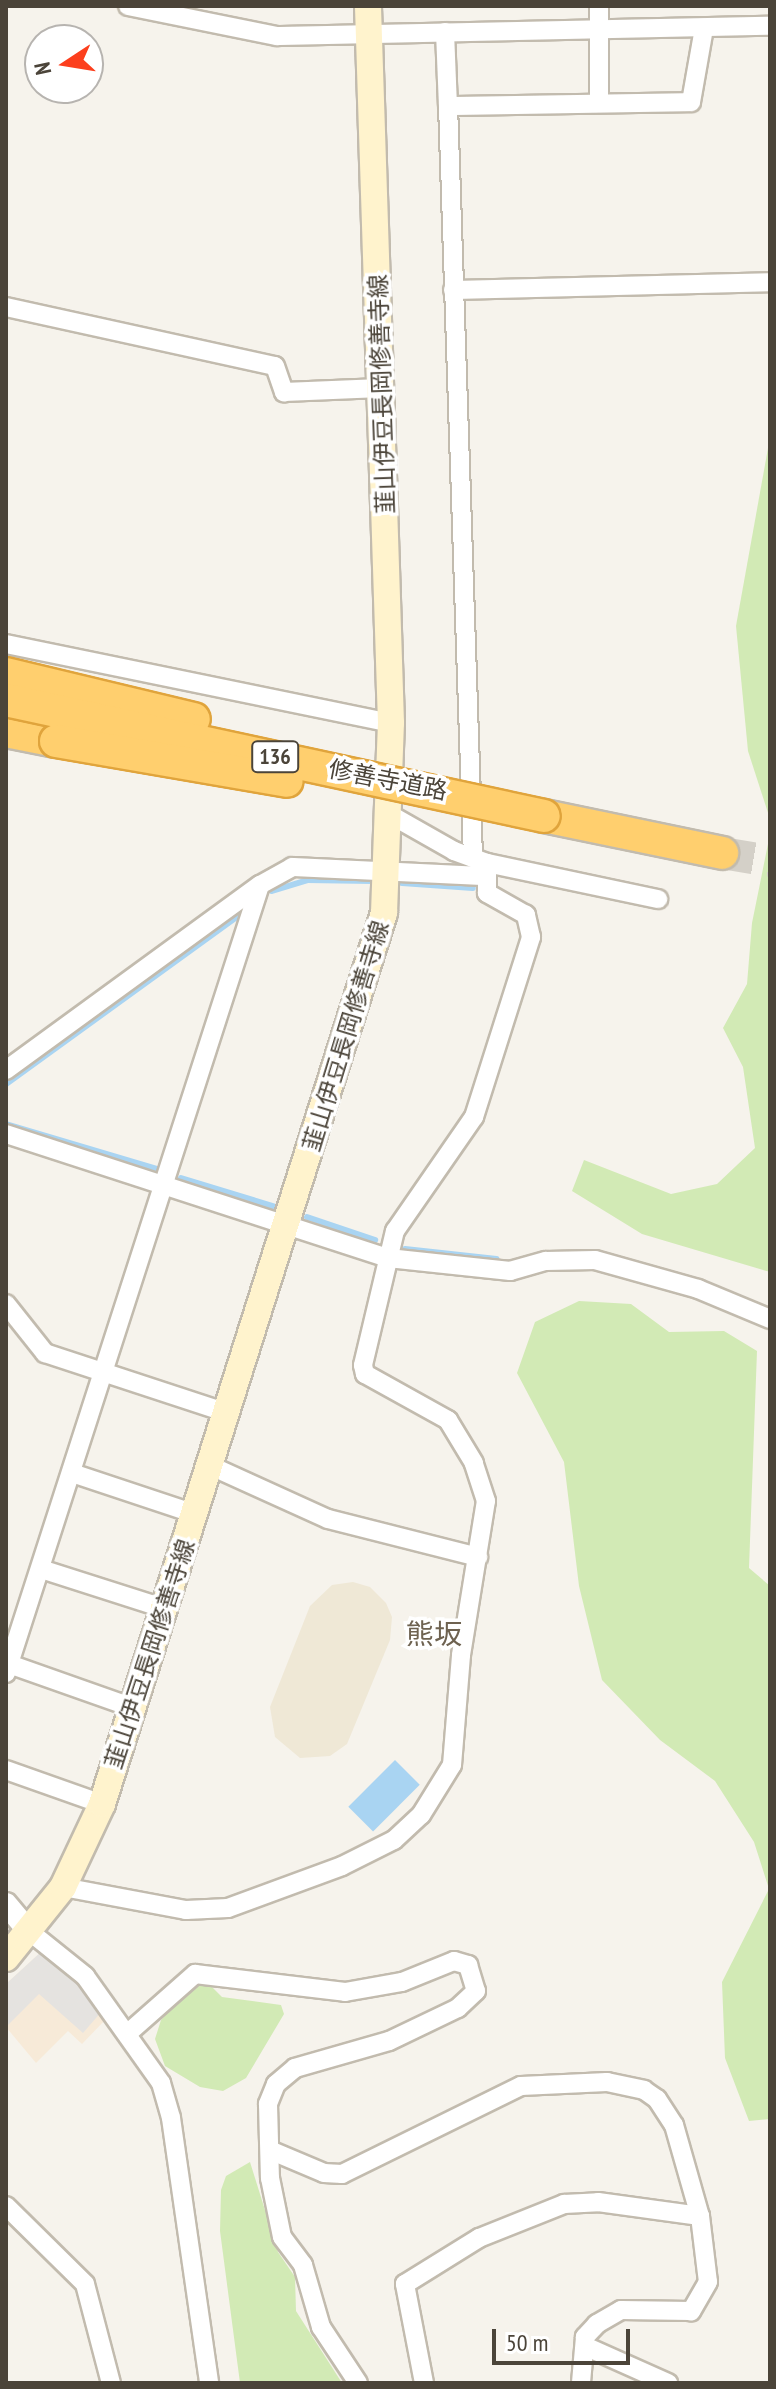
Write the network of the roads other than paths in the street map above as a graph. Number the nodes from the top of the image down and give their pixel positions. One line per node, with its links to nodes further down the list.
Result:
1 (128, 6): 8 (street)
2 (368, 6): 8 (main road, 韮山伊豆長岡修善寺線)
3 (599, 6): 6 (street)
4 (770, 26): 5 (street)
5 (704, 28): 6 (street); 9 (street)
6 (597, 29): 7 (street); 9 (street)
7 (445, 32): 8 (street); 10 (street)
8 (372, 33): 14 (main road, 韮山伊豆長岡修善寺線)
9 (599, 103): 10 (street)
10 (448, 106): 12 (street)
11 (770, 282): 12 (street)
12 (453, 290): 24 (street)
13 (6, 307): 14 (street)
14 (381, 388): 18 (main road, 韮山伊豆長岡修善寺線)
15 (6, 644): 18 (street)
16 (6, 674): 20 (highway, bridge)
17 (6, 700): 20 (highway, 修善寺道路 / 136, bridge)
18 (391, 723): 21 (main road, 韮山伊豆長岡修善寺線)
19 (6, 731): 22 (highway, bridge)
20 (454, 793): 22 (highway, 修善寺道路 / 136, bridge)
21 (389, 814): 24 (street); 25 (main road, 韮山伊豆長岡修善寺線)
22 (544, 816): 23 (highway, 修善寺道路 / 136)
23 (722, 853)
24 (481, 866): 25 (street); 27 (street); 32 (street)
25 (387, 870): 26 (street); 31 (main road, 韮山伊豆長岡修善寺線)
26 (260, 885): 28 (street); 30 (street)
27 (658, 899)
28 (6, 1070)
29 (6, 1134): 30 (street)
30 (165, 1183): 31 (street); 35 (street)
31 (289, 1223): 32 (street); 36 (main road, 韮山伊豆長岡修善寺線)
32 (388, 1258): 34 (street); 40 (street)
33 (6, 1304): 35 (street)
34 (770, 1319)
35 (104, 1373): 36 (street); 38 (street)
36 (227, 1413): 37 (main road, 韮山伊豆長岡修善寺線)
37 (211, 1466): 39 (main road, 韮山伊豆長岡修善寺線); 40 (street)
38 (72, 1473): 39 (street); 41 (street)
39 (195, 1514): 42 (main road, 韮山伊豆長岡修善寺線)
40 (478, 1557): 47 (street)
41 (41, 1569): 42 (street); 43 (street)
42 (166, 1609): 44 (main road, 韮山伊豆長岡修善寺線)
43 (7, 1669): 44 (street)
44 (134, 1708): 46 (main road, 韮山伊豆長岡修善寺線)
45 (6, 1770): 46 (street)
46 (102, 1804): 47 (main road, 韮山伊豆長岡修善寺線)
47 (63, 1887): 49 (main road, 韮山伊豆長岡修善寺線)
48 (6, 1904): 49 (street)
49 (29, 1931): 50 (main road, 韮山伊豆長岡修善寺線); 51 (street)
50 (6, 1958)
51 (127, 2034): 52 (street); 57 (street)
52 (272, 2151): 54 (street); 58 (street)
53 (6, 2206): 56 (street)
54 (700, 2216): 55 (street); 59 (street)
55 (587, 2347): 60 (street); 61 (street)
56 (111, 2383)
57 (209, 2383)
58 (358, 2383)
59 (424, 2383)
60 (581, 2383)
61 (668, 2383)

